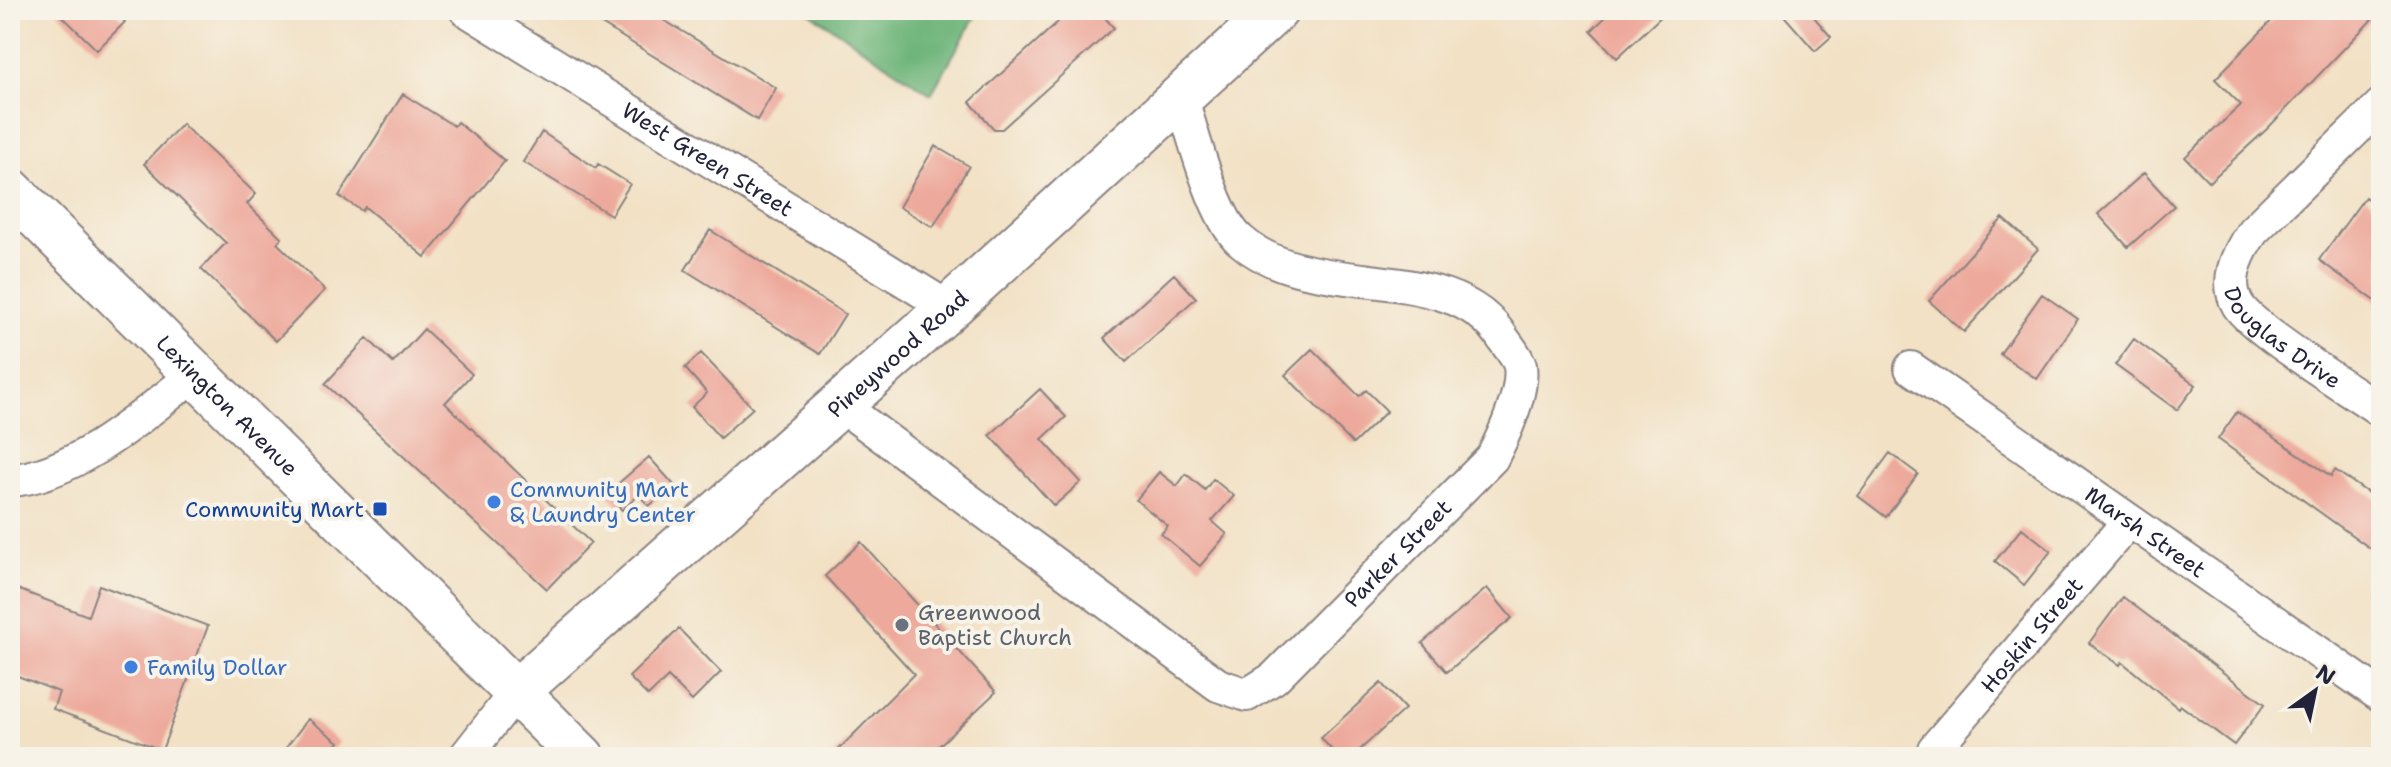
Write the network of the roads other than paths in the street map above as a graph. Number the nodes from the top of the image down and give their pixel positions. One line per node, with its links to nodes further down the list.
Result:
1 (466, 10): 6 (street, West Green Street)
2 (1276, 10): 3 (street, Pineywood Road)
3 (1181, 95): 6 (street, Pineywood Road); 9 (street, Parker Street)
4 (2381, 105): 10 (street, Douglas Drive)
5 (10, 190): 8 (street, Lexington Avenue)
6 (949, 308): 9 (street, Pineywood Road)
7 (1911, 368): 12 (street, Marsh Street)
8 (195, 374): 11 (street); 13 (street, Lexington Avenue)
9 (839, 404): 13 (street, Pineywood Road)
10 (2381, 411)
11 (10, 480)
12 (2129, 521): 14 (street, Marsh Street); 15 (street, Hoskin Street)
13 (516, 692): 16 (street); 17 (street, Lexington Avenue)
14 (2381, 696)
15 (1934, 749)
16 (465, 757)
17 (582, 757)

